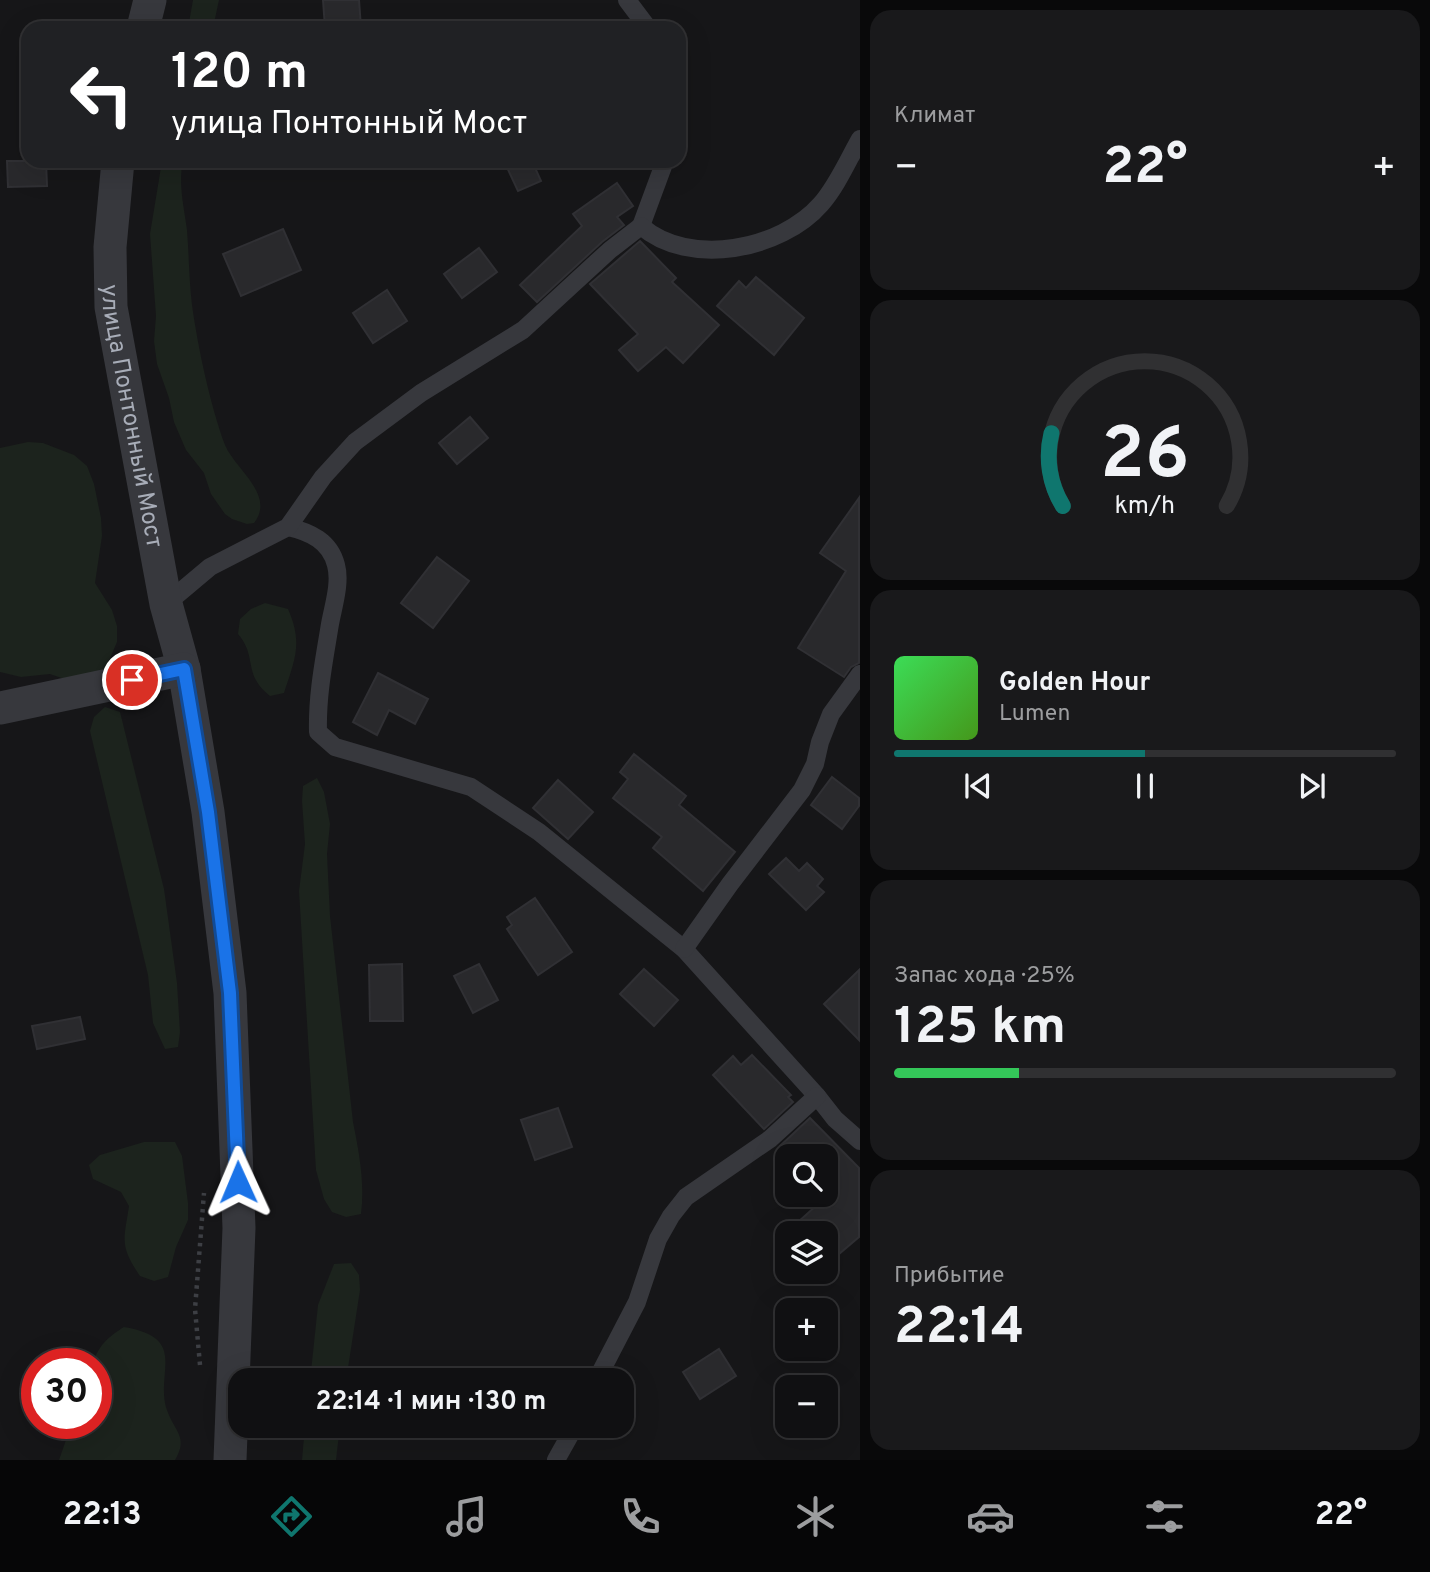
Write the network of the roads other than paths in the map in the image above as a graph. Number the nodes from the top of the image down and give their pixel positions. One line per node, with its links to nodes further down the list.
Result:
1 (150, 0): 3 (street)
2 (627, 0): 4 (lane)
3 (145, 21)
4 (643, 21)
5 (859, 139): 8 (lane)
6 (117, 168): 10 (street, улица Понтонный Мост)
7 (662, 168): 8 (lane)
8 (641, 226): 9 (lane)
9 (288, 527): 10 (lane); 14 (lane)
10 (166, 604): 11 (street, улица Понтонный Мост)
11 (184, 669): 13 (street); 19 (street, улица Понтонный Мост)
12 (859, 674): 14 (lane)
13 (0, 709)
14 (684, 949): 15 (lane)
15 (817, 1096): 16 (lane); 17 (lane)
16 (859, 1141)
17 (603, 1368)
18 (568, 1438): 20 (lane)
19 (230, 1460)
20 (556, 1460)

